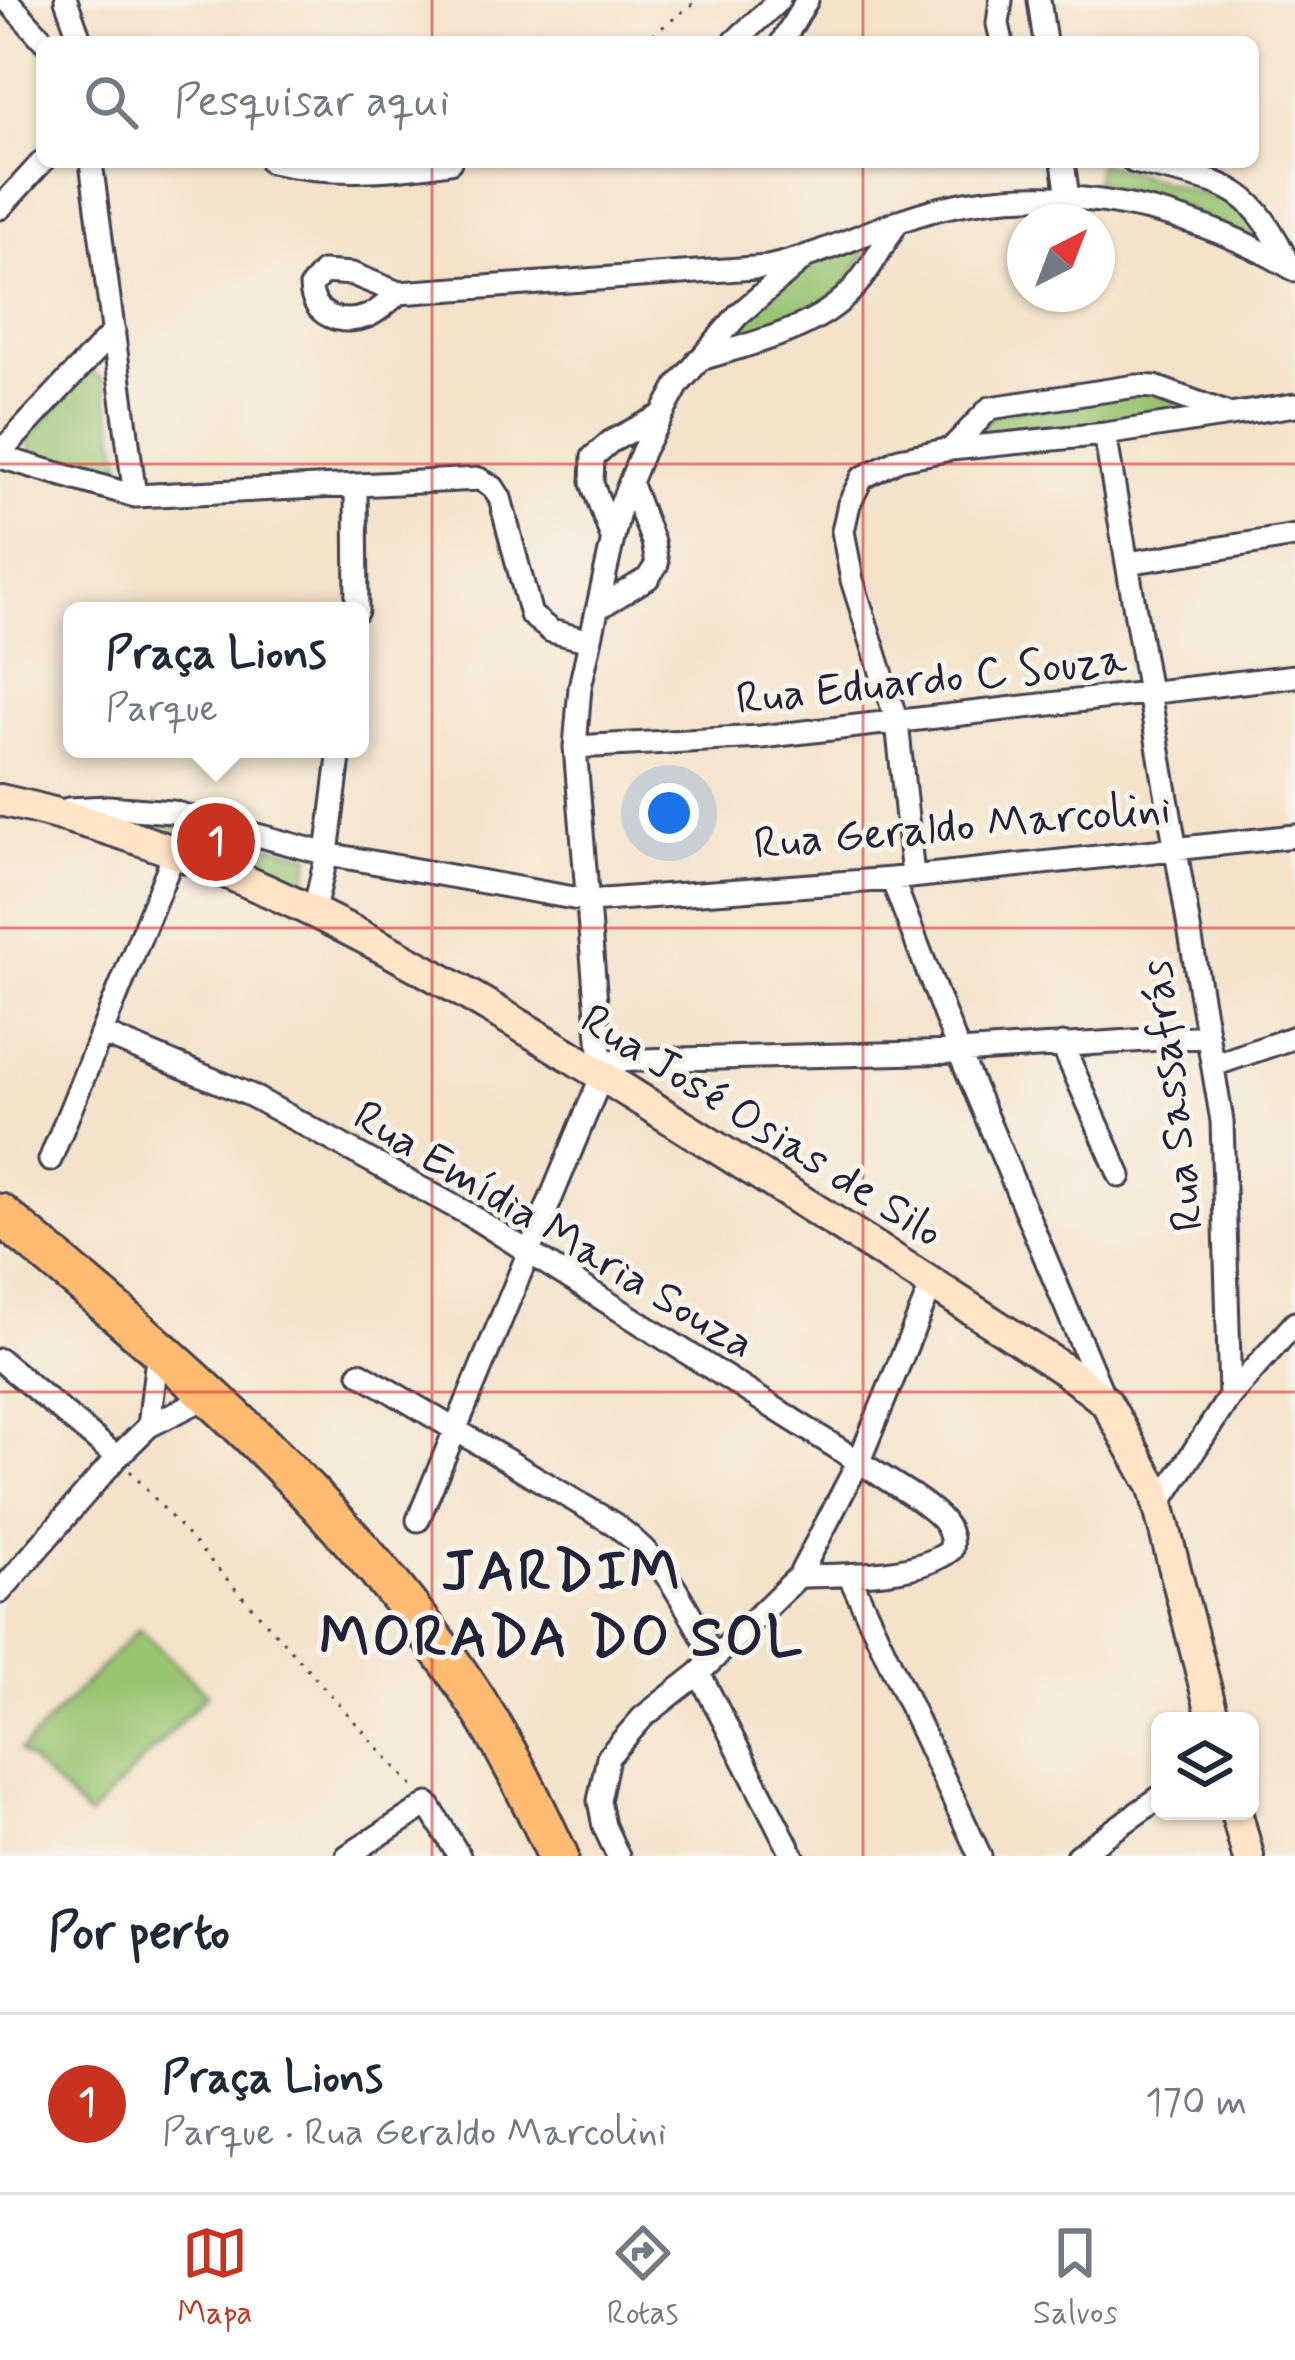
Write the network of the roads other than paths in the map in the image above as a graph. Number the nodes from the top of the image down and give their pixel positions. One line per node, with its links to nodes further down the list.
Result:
1 (7, 0): 7 (street)
2 (66, 0): 8 (street)
3 (779, 0): 9 (street)
4 (807, 0): 10 (street)
5 (1000, 0): 11 (street)
6 (1039, 0): 12 (street)
7 (40, 36)
8 (78, 36)
9 (740, 36)
10 (786, 36)
11 (1001, 36)
12 (1044, 36)
13 (37, 168): 20 (street)
14 (92, 168): 25 (street)
15 (298, 168): 16 (street)
16 (417, 168)
17 (1064, 168): 19 (street)
18 (1157, 168): 23 (street)
19 (1068, 197): 21 (street); 23 (street)
20 (0, 208)
21 (898, 221): 22 (street); 26 (street)
22 (803, 259): 24 (street); 26 (street)
23 (1293, 269)
24 (399, 292)
25 (114, 331): 32 (street); 35 (street)
26 (698, 360): 29 (street)
27 (1295, 405): 28 (street)
28 (1228, 413): 30 (street); 31 (street)
29 (659, 417): 33 (street); 36 (street)
30 (1105, 434): 31 (street); 38 (street, Rua Sassafrás)
31 (951, 449): 44 (street)
32 (0, 455): 35 (street)
33 (630, 482): 36 (street); 40 (street)
34 (356, 485): 35 (street); 39 (street); 41 (street)
35 (135, 496)
36 (611, 535): 40 (street)
37 (1295, 536): 38 (street)
38 (1128, 563): 43 (street, Rua Sassafrás)
39 (357, 602)
40 (600, 607): 41 (street)
41 (590, 641): 45 (street)
42 (1295, 676): 43 (street, Rua Eduardo C Souza)
43 (1150, 693): 44 (street, Rua Eduardo C Souza); 50 (street, Rua Sassafrás)
44 (897, 722): 45 (street, Rua Eduardo C Souza); 53 (street)
45 (575, 751): 54 (street)
46 (339, 758): 52 (street)
47 (0, 800): 48 (street, Rua Geraldo Marcolini)
48 (49, 810): 51 (street, Rua José Osias de Silo); 52 (street, Rua Geraldo Marcolini)
49 (1295, 836): 50 (street, Rua Geraldo Marcolini)
50 (1174, 851): 53 (street, Rua Geraldo Marcolini); 57 (street, Rua Sassafrás)
51 (174, 854): 55 (street, Rua José Osias de Silo); 56 (street)
52 (327, 854): 54 (street, Rua Geraldo Marcolini); 55 (street)
53 (902, 878): 54 (street, Rua Geraldo Marcolini); 60 (street)
54 (590, 901): 62 (street)
55 (314, 910): 62 (street, Rua José Osias de Silo)
56 (103, 1034): 63 (street); 66 (street, Rua Emídia Maria Souza)
57 (1208, 1036): 59 (street); 61 (street, Rua Sassafrás)
58 (1295, 1037): 61 (street)
59 (1063, 1045): 60 (street); 64 (street)
60 (959, 1052): 62 (street); 74 (street)
61 (1214, 1065): 73 (street, Rua Sassafrás)
62 (603, 1068): 66 (street); 67 (street, Rua José Osias de Silo)
63 (50, 1160)
64 (1120, 1176)
65 (0, 1214): 69 (highway)
66 (530, 1250): 76 (street); 78 (street, Rua Emídia Maria Souza)
67 (932, 1284): 74 (street, Rua José Osias de Silo); 78 (street)
68 (1295, 1323): 73 (street)
69 (158, 1345): 72 (highway); 75 (street)
70 (0, 1360): 77 (street)
71 (360, 1373): 76 (street)
72 (213, 1394): 75 (street); 90 (highway)
73 (1230, 1396): 79 (street)
74 (1106, 1402): 79 (street, Rua José Osias de Silo)
75 (148, 1426): 77 (street)
76 (456, 1428): 80 (street); 84 (street)
77 (117, 1457): 83 (street)
78 (859, 1461): 81 (street, Rua Emídia Maria Souza); 82 (street)
79 (1160, 1503): 85 (street, Rua José Osias de Silo)
80 (418, 1520)
81 (849, 1575): 82 (street); 93 (street)
82 (799, 1576): 84 (street)
83 (2, 1585)
84 (706, 1664): 91 (street); 92 (street)
85 (1212, 1712)
86 (1151, 1803): 94 (street)
87 (1238, 1820): 95 (street)
88 (347, 1856): 89 (street)
89 (459, 1856)
90 (558, 1856)
91 (617, 1856)
92 (793, 1856)
93 (980, 1856)
94 (1077, 1856)
95 (1248, 1856)

